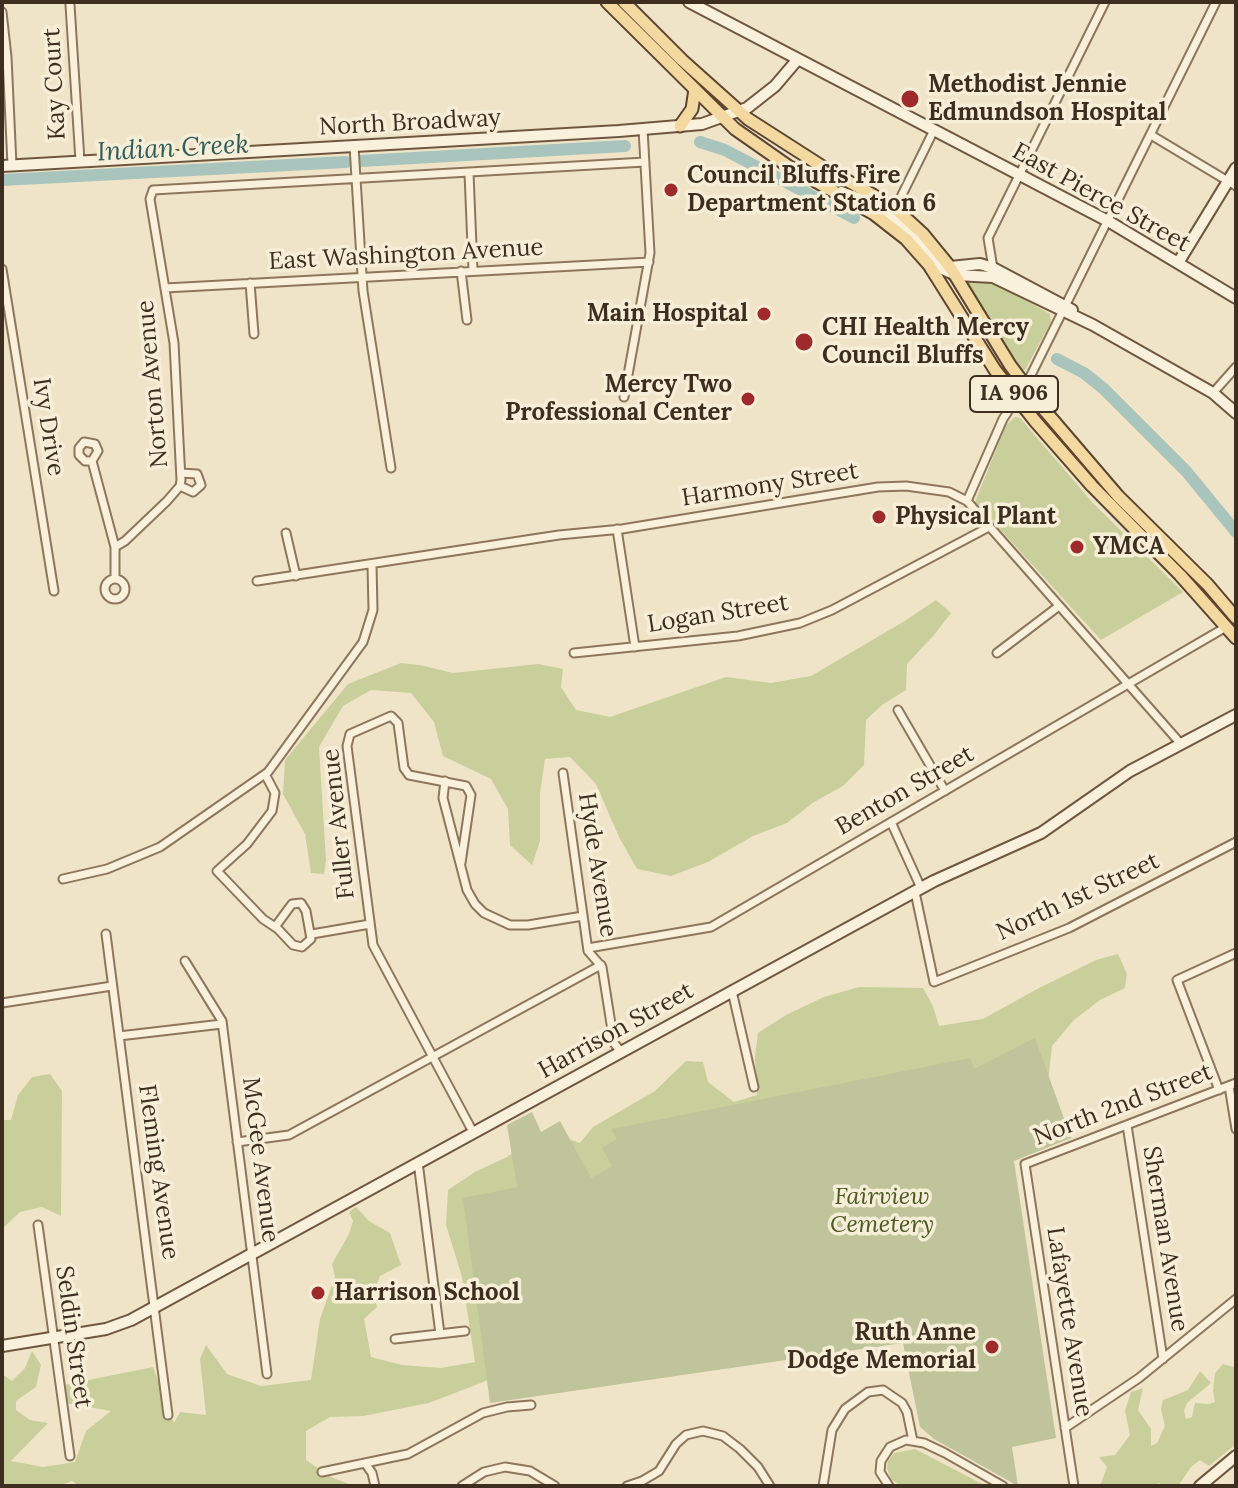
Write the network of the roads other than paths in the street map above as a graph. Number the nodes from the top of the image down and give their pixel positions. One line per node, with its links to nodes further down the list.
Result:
1 (607, 2): 9 (main road, IA 906)
2 (624, 2): 10 (main road, IA 906)
3 (689, 2): 8 (main road, East Pierce Street)
4 (1105, 2): 22 (street)
5 (1216, 2): 15 (street)
6 (70, 5): 17 (street, Kay Court)
7 (2, 12): 19 (street)
8 (798, 59): 10 (main road, North Broadway); 14 (main road, East Pierce Street)
9 (695, 89): 11 (main road, IA 906); 12 (main road)
10 (739, 112): 11 (main road, North Broadway); 26 (main road, IA 906)
11 (722, 118): 12 (main road, North Broadway); 25 (main road, IA 906)
12 (680, 126): 13 (main road, North Broadway)
13 (643, 129): 16 (main road, North Broadway); 18 (street)
14 (934, 130): 22 (main road, East Pierce Street); 26 (street)
15 (1151, 135): 24 (street); 27 (street)
16 (354, 146): 17 (main road, North Broadway); 23 (street)
17 (80, 161): 19 (main road, North Broadway)
18 (645, 162): 21 (street); 28 (street)
19 (7, 165)
20 (1236, 168): 24 (main road)
21 (469, 173): 23 (street); 33 (street)
22 (1019, 175): 27 (main road, East Pierce Street); 30 (street)
23 (356, 180): 35 (street); 37 (street, Norton Avenue)
24 (1232, 184): 29 (main road)
25 (826, 187): 34 (main road); 46 (main road, IA 906)
26 (895, 209): 34 (main road, IA 906)
27 (1108, 221): 29 (main road, East Pierce Street); 39 (street)
28 (649, 262): 33 (street, East Washington Avenue); 45 (street)
29 (1178, 263): 38 (main road, East Pierce Street)
30 (993, 268): 34 (main road); 39 (main road)
31 (2, 269): 62 (street, Ivy Drive)
32 (461, 271): 33 (street, East Washington Avenue); 35 (street, East Washington Avenue); 40 (street)
33 (473, 271)
34 (953, 271): 39 (main road); 43 (main road, IA 906)
35 (362, 277): 36 (street, East Washington Avenue); 49 (street)
36 (250, 283): 37 (street, East Washington Avenue); 41 (street)
37 (165, 288): 50 (street, Norton Avenue)
38 (1236, 298)
39 (1064, 308): 43 (street); 44 (main road)
40 (467, 320)
41 (254, 334)
42 (1236, 367): 44 (street)
43 (1026, 386): 46 (street); 56 (main road, IA 906)
44 (1213, 393): 47 (main road)
45 (624, 397)
46 (1018, 399): 52 (street); 56 (main road, IA 906)
47 (1236, 413)
48 (92, 461): 57 (street)
49 (391, 468)
50 (181, 473): 51 (street, Norton Avenue); 51 (street)
51 (180, 486): 57 (street, Norton Avenue)
52 (967, 501): 53 (street); 54 (street, Harmony Street)
53 (989, 527): 63 (street); 67 (street, Logan Street)
54 (617, 529): 58 (street, Harmony Street); 67 (street)
55 (286, 533): 59 (street)
56 (1154, 540): 64 (main road, IA 906); 65 (main road, IA 906)
57 (115, 547): 60 (street)
58 (372, 565): 59 (street, Harmony Street); 75 (street)
59 (296, 576): 61 (street, Harmony Street)
60 (115, 579)
61 (257, 581)
62 (54, 591)
63 (1059, 606): 69 (street); 70 (street)
64 (1236, 618)
65 (1226, 627): 66 (main road, IA 906); 70 (street, Benton Street)
66 (1236, 638)
67 (635, 647): 68 (street, Logan Street)
68 (574, 653)
69 (997, 653)
70 (1128, 684): 73 (street); 77 (street, Benton Street)
71 (898, 710): 77 (street)
72 (1236, 715): 73 (main road, Harrison Street)
73 (1181, 744): 82 (main road, Harrison Street)
74 (563, 773): 83 (street, Hyde Avenue)
75 (265, 774): 81 (street); 85 (street)
76 (445, 781): 80 (street); 80 (street, Fuller Avenue); 84 (street, Fuller Avenue)
77 (945, 791): 78 (street, Benton Street)
78 (891, 822): 82 (street); 88 (street, Benton Street)
79 (1236, 842): 82 (street, North 1st Street)
80 (461, 863): 83 (street)
81 (63, 879)
82 (918, 890): 93 (main road, Harrison Street)
83 (583, 916): 88 (street, Hyde Avenue)
84 (370, 924): 87 (street); 98 (street, Fuller Avenue)
85 (275, 927): 87 (street); 87 (street)
86 (106, 934): 92 (street, Fleming Avenue)
87 (312, 934)
88 (588, 948): 91 (street, Hyde Avenue)
89 (1236, 953): 101 (street)
90 (185, 961): 95 (street, McGee Avenue)
91 (601, 965): 97 (street, Hyde Avenue); 98 (street)
92 (112, 986): 94 (street); 96 (street, Fleming Avenue)
93 (732, 991): 97 (main road, Harrison Street); 100 (street)
94 (2, 1003)
95 (222, 1024): 96 (street); 105 (street, McGee Avenue)
96 (119, 1036): 111 (street, Fleming Avenue)
97 (621, 1052): 104 (main road, Harrison Street)
98 (432, 1057): 104 (street, Fuller Avenue); 105 (street)
99 (1233, 1084): 101 (street, North 2nd Street); 103 (street)
100 (754, 1087)
101 (1219, 1090): 102 (street, North 2nd Street)
102 (1127, 1125): 107 (street, North 2nd Street); 117 (street, Sherman Avenue)
103 (1236, 1129)
104 (473, 1132): 106 (main road, Harrison Street)
105 (237, 1142): 109 (street, McGee Avenue)
106 (418, 1162): 109 (main road, Harrison Street); 113 (street)
107 (1025, 1164): 121 (street, Lafayette Avenue)
108 (38, 1225): 114 (street, Seldin Street)
109 (252, 1253): 111 (main road, Harrison Street); 118 (street, McGee Avenue)
110 (1236, 1299): 117 (street)
111 (155, 1306): 114 (main road, Harrison Street); 120 (street, Fleming Avenue)
112 (465, 1331): 113 (street)
113 (440, 1334): 115 (street)
114 (53, 1338): 116 (main road, Harrison Street); 123 (street, Seldin Street)
115 (395, 1339)
116 (2, 1346)
117 (1163, 1359): 121 (street)
118 (267, 1374)
119 (531, 1405): 125 (street)
120 (168, 1415)
121 (1065, 1428): 135 (street, Lafayette Avenue)
122 (913, 1441): 132 (street); 133 (street); 134 (street)
123 (70, 1456)
124 (1236, 1456): 136 (main road)
125 (365, 1463): 126 (street); 127 (street)
126 (322, 1472)
127 (375, 1486)
128 (462, 1486): 129 (street)
129 (555, 1486)
130 (627, 1486): 131 (street)
131 (770, 1486)
132 (823, 1486)
133 (889, 1486)
134 (1003, 1486)
135 (1074, 1486)
136 (1200, 1486)

